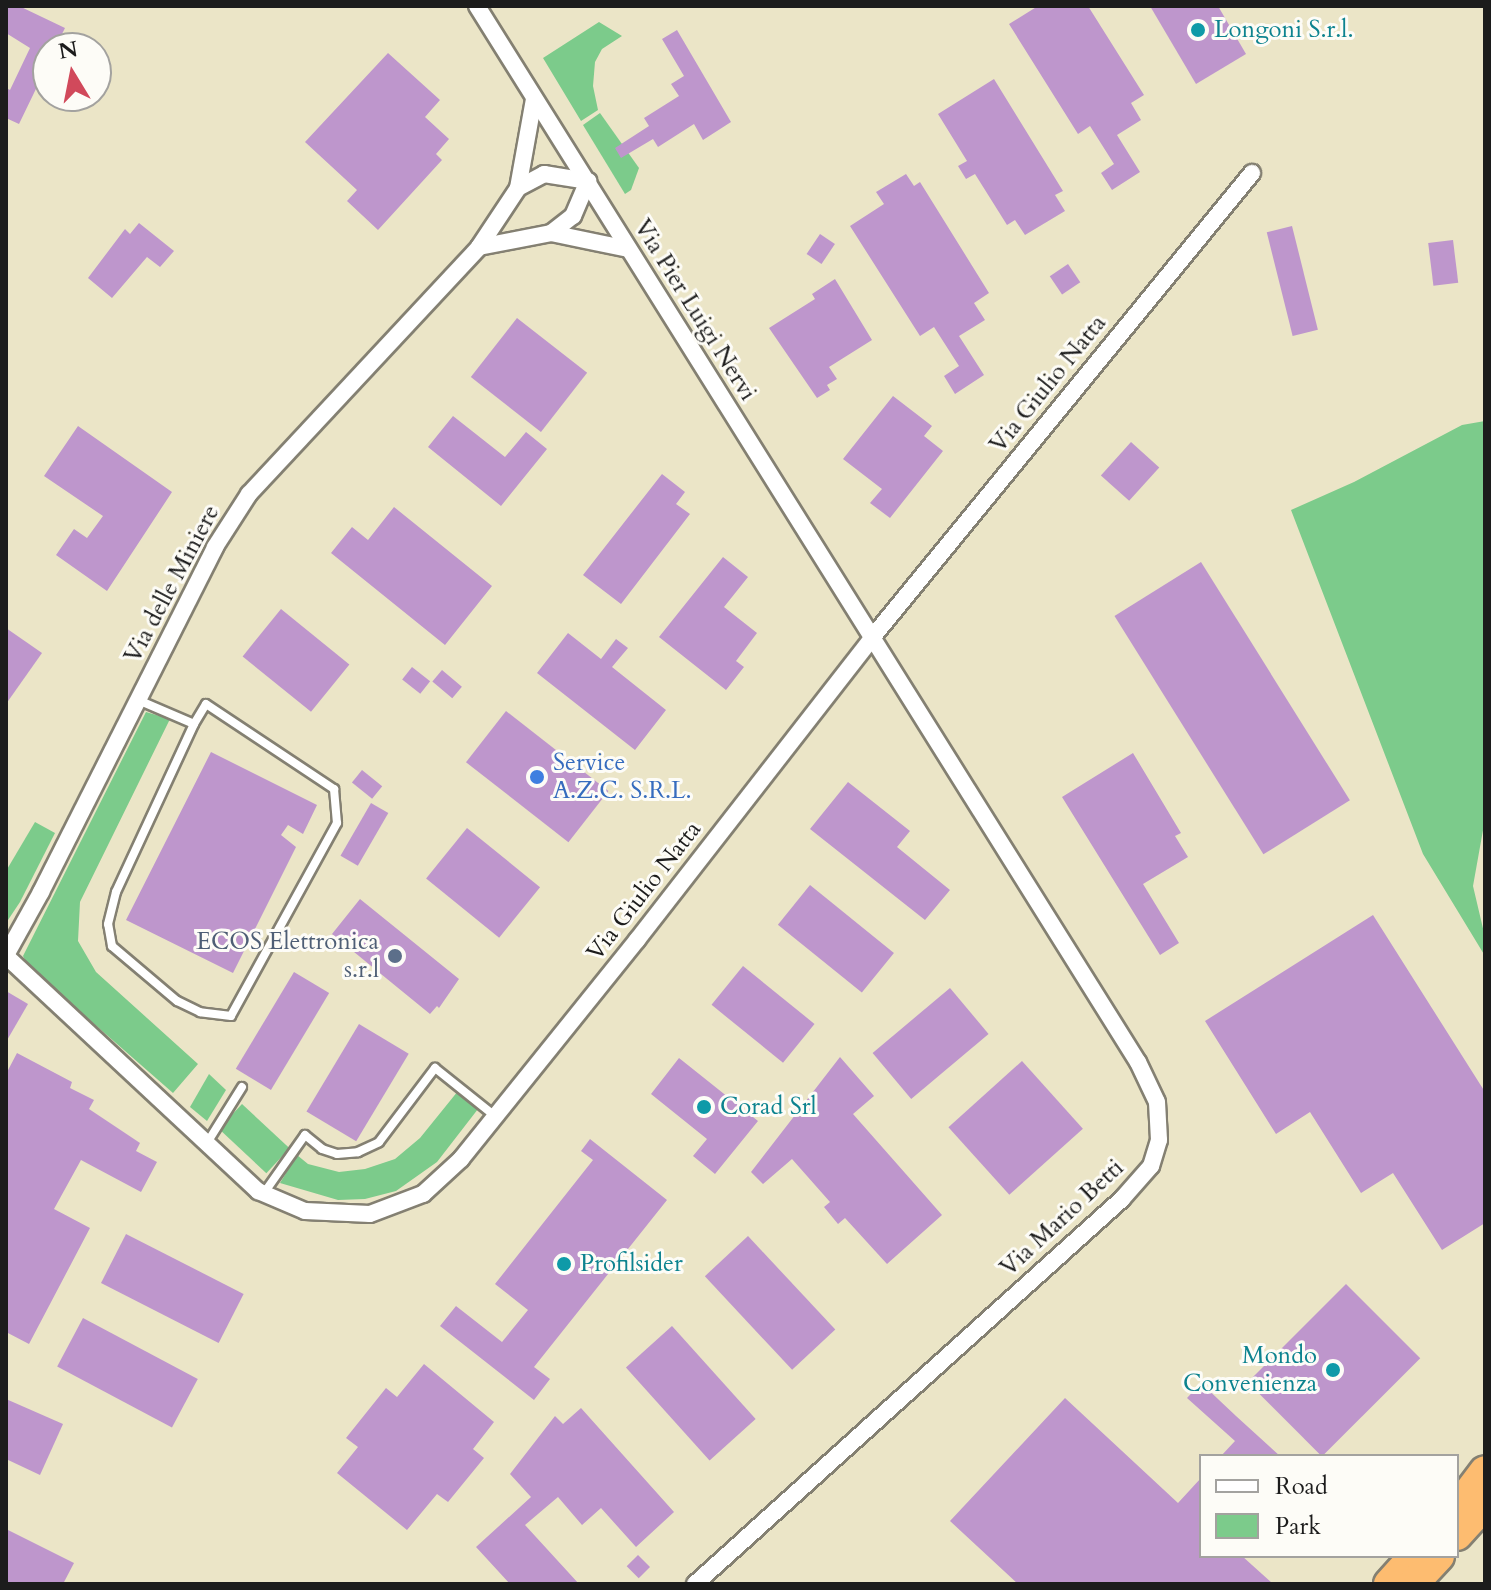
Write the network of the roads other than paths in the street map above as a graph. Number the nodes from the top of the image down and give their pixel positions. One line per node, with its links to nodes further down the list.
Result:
1 (477, 6): 2 (street, Via Pier Luigi Nervi)
2 (534, 99): 4 (street, Via Pier Luigi Nervi); 5 (street, Via delle Miniere)
3 (1252, 173): 9 (street, Via Giulio Natta)
4 (588, 181): 5 (street); 6 (street); 8 (street, Via Pier Luigi Nervi)
5 (518, 188): 7 (street, Via delle Miniere)
6 (551, 233): 7 (street); 8 (street)
7 (479, 247): 10 (street, Via delle Miniere)
8 (628, 249): 9 (street, Via Pier Luigi Nervi)
9 (871, 639): 14 (street, Via Giulio Natta); 23 (street, Via Mario Betti)
10 (138, 700): 11 (lane); 12 (street, Via delle Miniere)
11 (194, 724): 11 (lane)
12 (6, 955): 15 (street, Via Giulio Natta)
13 (242, 1087): 15 (lane)
14 (495, 1116): 16 (street, Via Giulio Natta); 16 (lane)
15 (207, 1143): 16 (street, Via Giulio Natta)
16 (264, 1193)
17 (1485, 1471): 19 (highway)
18 (1485, 1504): 20 (highway)
19 (1459, 1505)
20 (1459, 1533)
21 (1412, 1558): 24 (highway)
22 (1437, 1558): 25 (highway)
23 (695, 1584)
24 (1389, 1584)
25 (1413, 1584)

